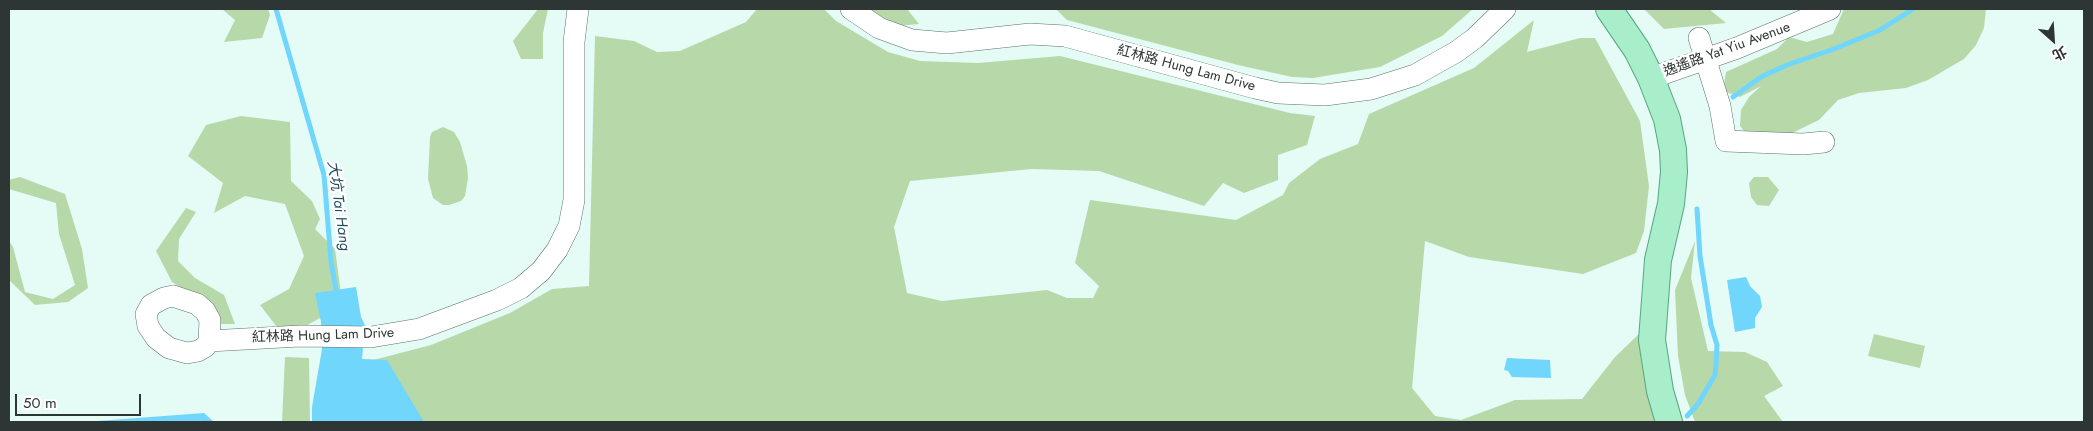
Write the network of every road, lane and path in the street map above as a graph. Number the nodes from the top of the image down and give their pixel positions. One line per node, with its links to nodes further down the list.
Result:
1 (578, 9): 10 (street, 紅林路 Hung Lam Drive)
2 (852, 9): 3 (street, 紅林路 Hung Lam Drive)
3 (1505, 9)
4 (1609, 9): 8 (main road)
5 (1830, 9): 7 (street, 逸遙路 Yat Yiu Avenue)
6 (1699, 38): 7 (street)
7 (1706, 59): 8 (street, 逸遙路 Yat Yiu Avenue); 9 (street)
8 (1650, 78): 11 (main road)
9 (1824, 142)
10 (209, 341)
11 (1670, 422)

